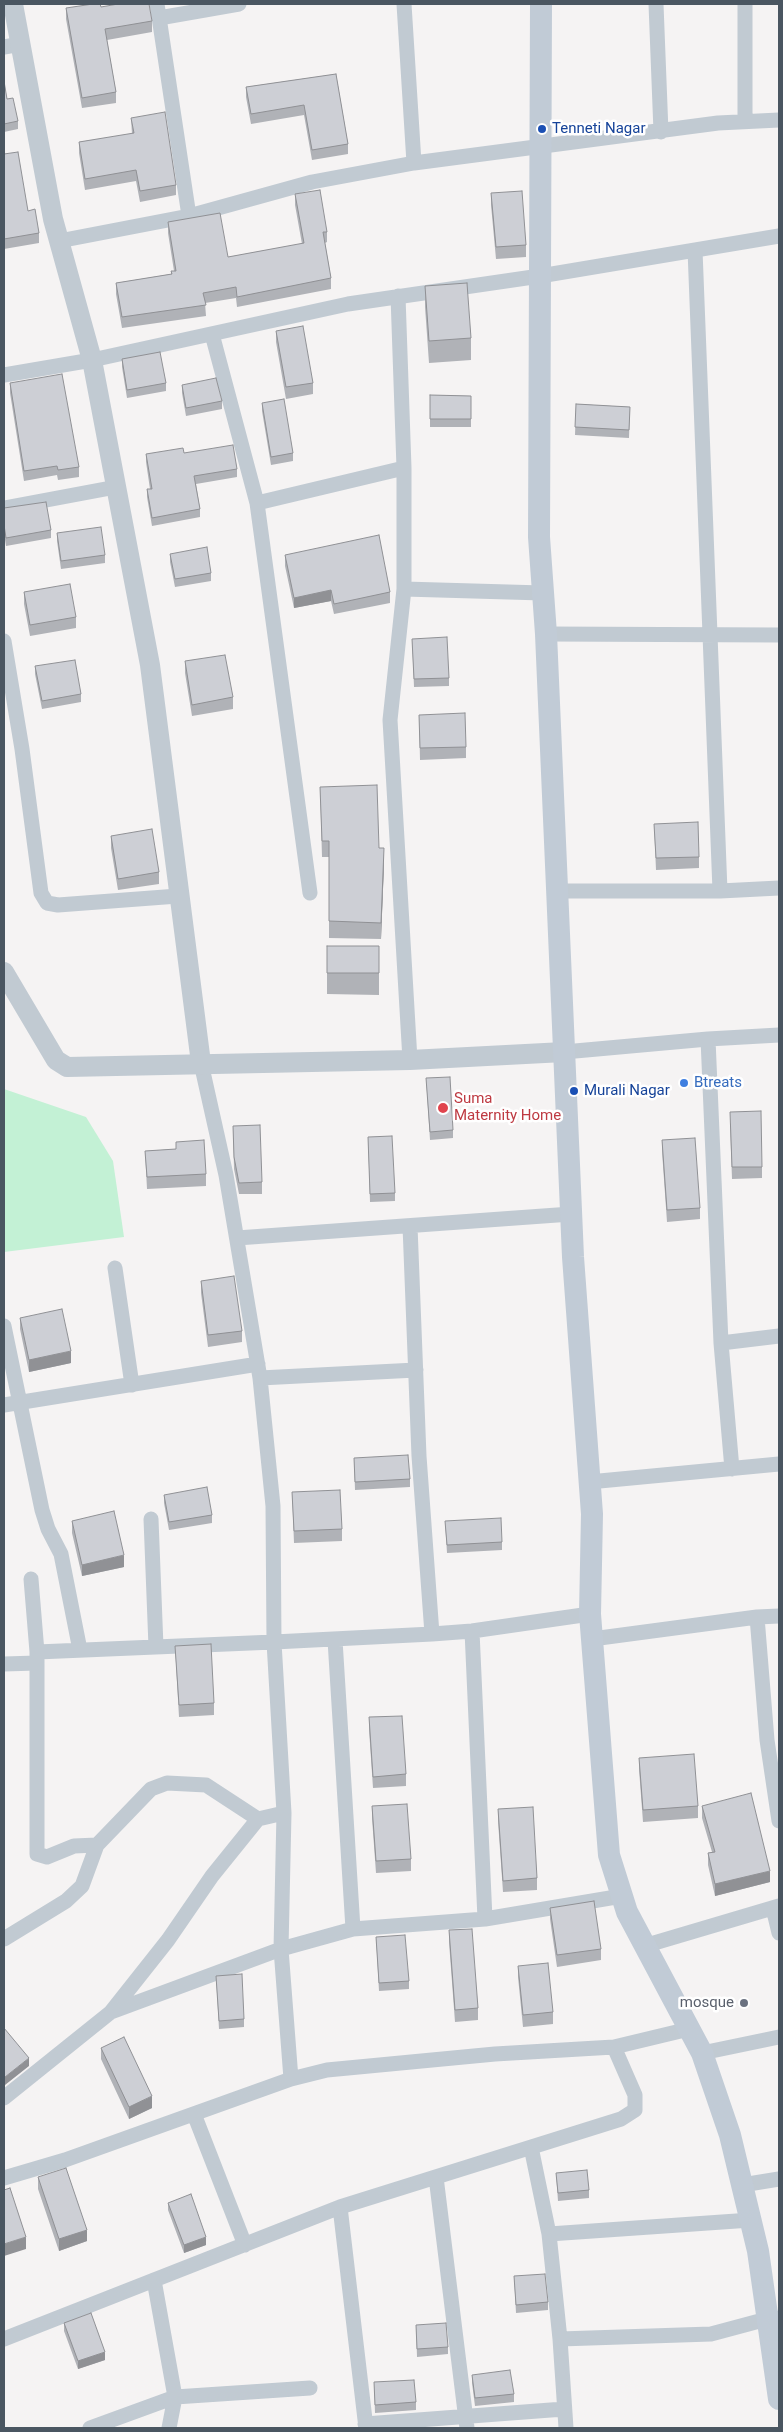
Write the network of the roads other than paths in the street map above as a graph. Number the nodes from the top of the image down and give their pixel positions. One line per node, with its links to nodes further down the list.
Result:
1 (13, 4): 8 (street)
2 (239, 4): 7 (street)
3 (404, 4): 13 (street)
4 (541, 4): 12 (main road)
5 (656, 4): 11 (street)
6 (745, 4): 9 (street)
7 (158, 11): 14 (street)
8 (12, 45): 16 (street)
9 (745, 120): 10 (street); 11 (street)
10 (779, 120)
11 (661, 132): 12 (street)
12 (540, 145): 13 (street); 18 (main road)
13 (414, 163): 14 (street)
14 (189, 216): 16 (street)
15 (779, 236): 17 (street)
16 (59, 241): 21 (street)
17 (695, 250): 18 (street); 30 (street)
18 (540, 276): 19 (street); 28 (main road)
19 (398, 296): 20 (street); 23 (street)
20 (212, 334): 21 (street); 25 (street)
21 (92, 360): 22 (street); 24 (street)
22 (4, 375)
23 (404, 468): 25 (street); 27 (street)
24 (116, 487): 26 (street); 38 (street)
25 (257, 503): 37 (street)
26 (4, 508)
27 (404, 589): 28 (street); 43 (street)
28 (543, 593): 29 (main road)
29 (546, 634): 30 (street); 35 (main road)
30 (710, 635): 31 (street); 36 (street)
31 (779, 635)
32 (4, 641): 33 (street)
33 (6, 680): 38 (street)
34 (779, 888): 36 (street)
35 (557, 891): 36 (street); 42 (main road)
36 (720, 891)
37 (310, 893)
38 (178, 896): 44 (street)
39 (4, 972): 44 (street)
40 (779, 1035): 41 (street)
41 (708, 1039): 42 (street); 51 (street)
42 (564, 1052): 43 (street); 45 (main road)
43 (410, 1060): 44 (street)
44 (201, 1063): 47 (street)
45 (571, 1214): 46 (street); 58 (main road)
46 (410, 1226): 47 (street); 52 (street)
47 (237, 1238): 53 (street)
48 (115, 1268): 54 (street)
49 (4, 1326): 55 (street)
50 (779, 1336): 51 (street)
51 (721, 1343): 57 (street)
52 (416, 1370): 53 (street); 65 (street)
53 (259, 1371): 54 (street); 68 (street)
54 (132, 1385): 55 (street)
55 (11, 1404): 70 (street)
56 (779, 1464): 57 (street)
57 (732, 1469): 58 (street)
58 (589, 1482): 61 (main road)
59 (151, 1519): 69 (street)
60 (31, 1579): 71 (street)
61 (590, 1614): 64 (street); 66 (main road)
62 (779, 1616): 63 (street)
63 (757, 1617): 66 (street); 75 (street)
64 (472, 1631): 65 (street); 79 (street)
65 (432, 1634): 67 (street)
66 (592, 1639): 77 (main road)
67 (335, 1640): 68 (street); 80 (street)
68 (274, 1642): 69 (street); 73 (street)
69 (156, 1647): 70 (street)
70 (80, 1650): 71 (street)
71 (37, 1658): 72 (street); 76 (street)
72 (4, 1664)
73 (284, 1813): 74 (street); 84 (street)
74 (258, 1819): 76 (street); 85 (street)
75 (779, 1822)
76 (97, 1845): 82 (street)
77 (622, 1896): 79 (street); 83 (main road)
78 (776, 1907): 81 (street); 83 (street)
79 (485, 1919): 80 (street)
80 (353, 1929): 84 (street)
81 (779, 1932)
82 (4, 1939)
83 (644, 1946): 86 (main road)
84 (281, 1950): 85 (street); 90 (street)
85 (111, 2012): 91 (street)
86 (689, 2029): 88 (street); 89 (main road)
87 (779, 2037): 89 (street)
88 (614, 2047): 90 (street); 93 (street)
89 (702, 2053): 97 (main road)
90 (292, 2079): 92 (street)
91 (4, 2098)
92 (194, 2114): 95 (street); 101 (street)
93 (531, 2147): 94 (street); 100 (street)
94 (436, 2177): 98 (street); 110 (street)
95 (4, 2178)
96 (779, 2179): 97 (street)
97 (742, 2185): 99 (main road)
98 (340, 2208): 101 (street); 111 (street)
99 (751, 2220): 100 (street); 103 (main road)
100 (549, 2234): 104 (street)
101 (245, 2245): 102 (street)
102 (154, 2280): 105 (street); 107 (street)
103 (773, 2318): 104 (street); 108 (main road)
104 (560, 2339): 109 (street)
105 (4, 2340)
106 (310, 2388): 107 (street)
107 (175, 2397): 112 (street); 113 (street)
108 (779, 2399)
109 (564, 2410): 110 (street); 114 (street)
110 (467, 2423): 111 (street)
111 (365, 2426)
112 (90, 2428)
113 (169, 2428)
114 (566, 2428)

